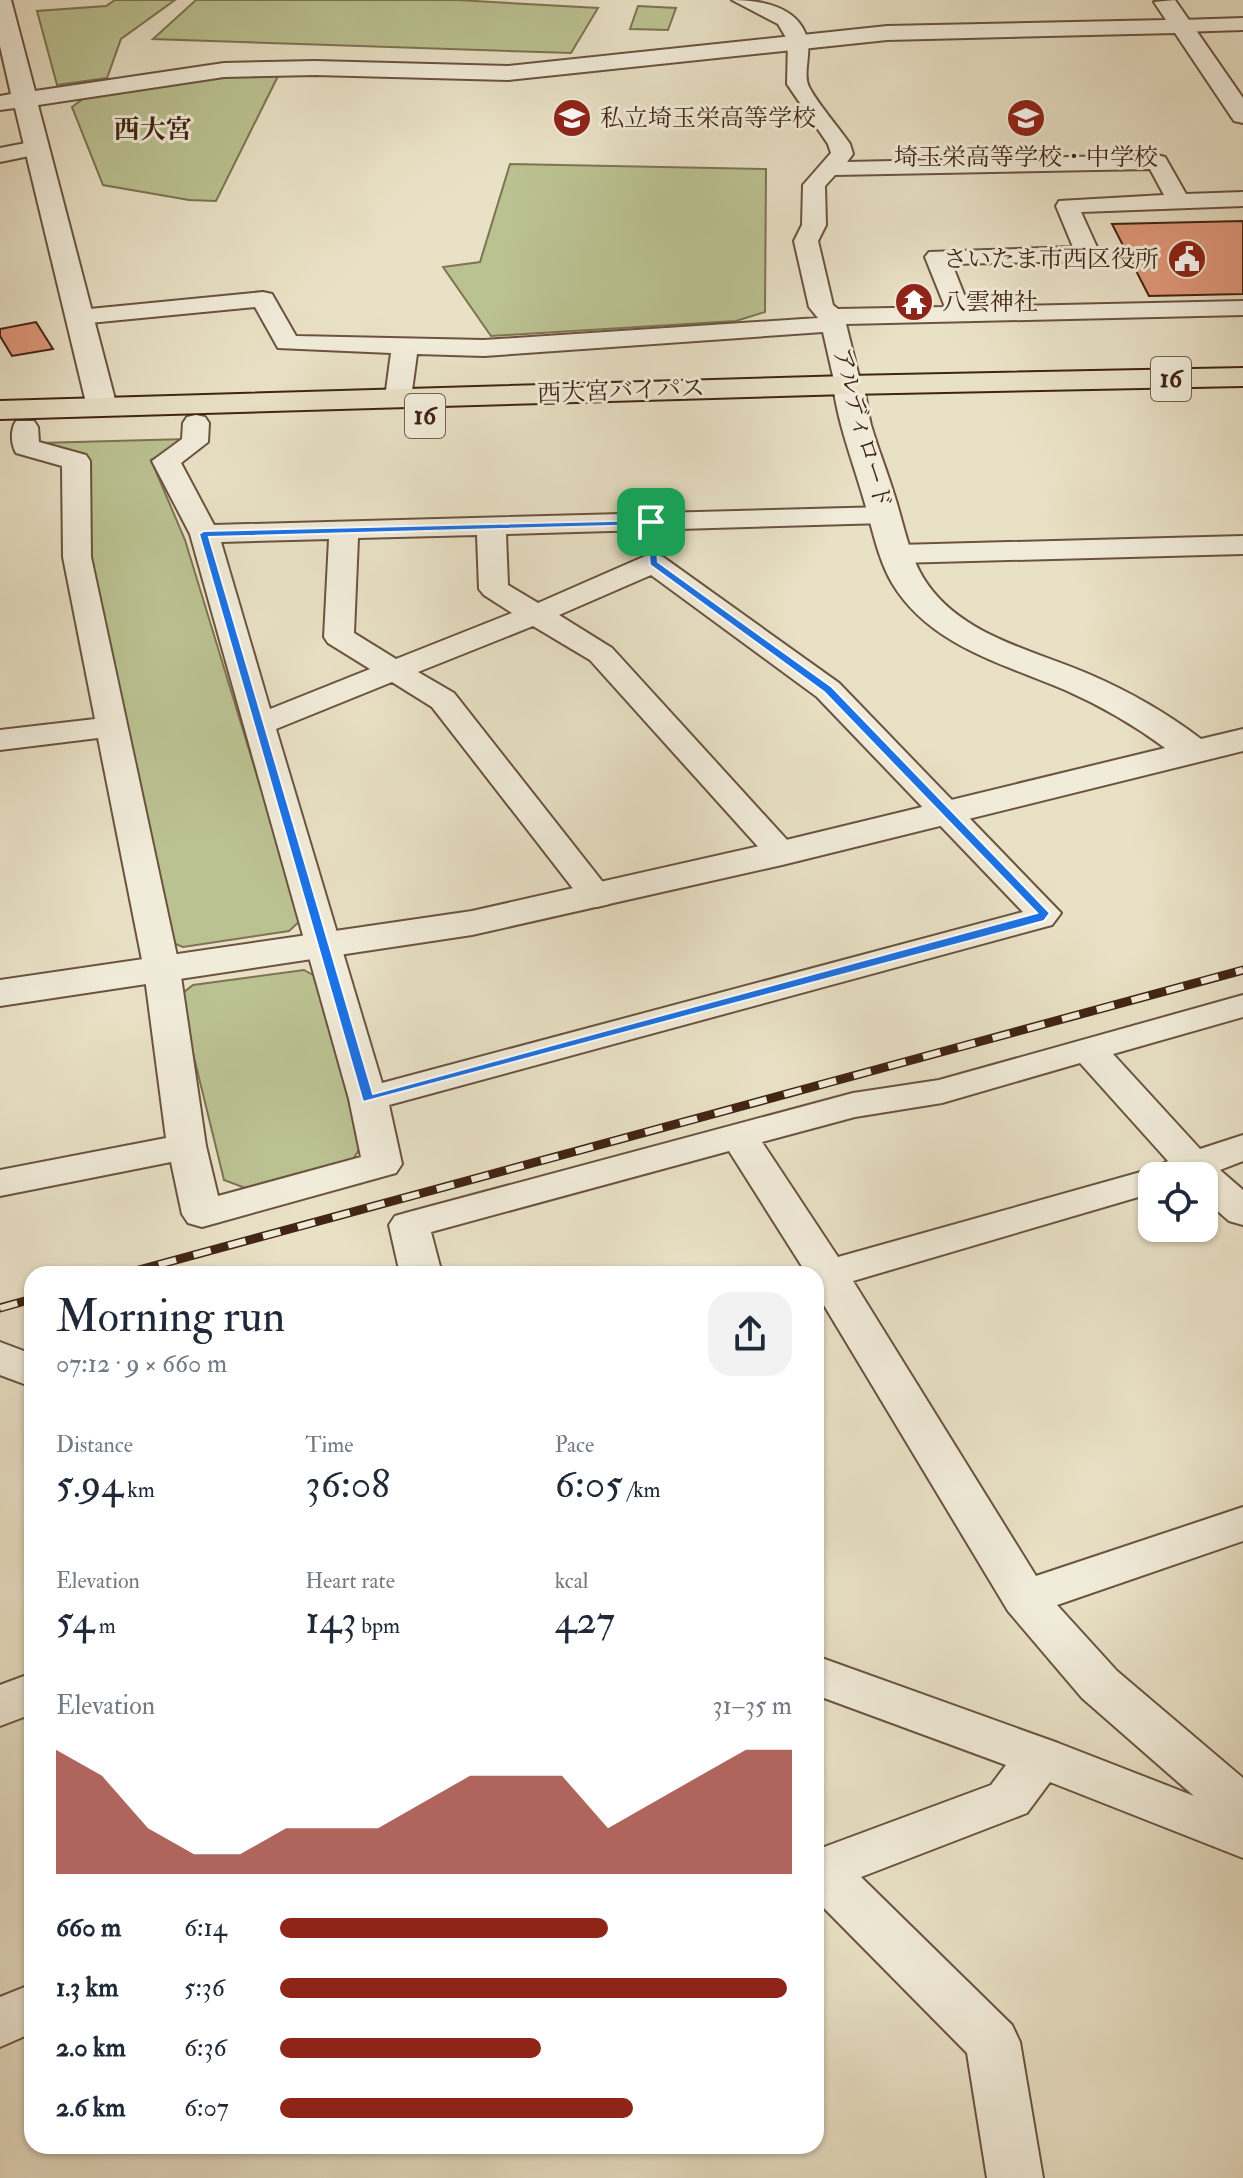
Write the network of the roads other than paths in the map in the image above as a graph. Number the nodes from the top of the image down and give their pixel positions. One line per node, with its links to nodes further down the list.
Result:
1 (0, 0): 8 (street)
2 (787, 0): 4 (street)
3 (1164, 0): 6 (street)
4 (750, 3): 7 (street)
5 (1243, 24): 6 (street)
6 (1181, 26): 7 (street); 9 (street)
7 (798, 41): 8 (street); 12 (street, アルディロード)
8 (12, 101): 10 (street)
9 (1242, 112)
10 (36, 148): 11 (street); 19 (street)
11 (0, 155)
12 (827, 169): 14 (street); 20 (street, アルディロード)
13 (1243, 199): 14 (street)
14 (1178, 201): 18 (street)
15 (1243, 300): 16 (street)
16 (1216, 308): 17 (street); 18 (street)
17 (1243, 308)
18 (960, 314): 20 (street)
19 (79, 317): 21 (street); 26 (street)
20 (833, 320): 21 (street); 23 (street, アルディロード)
21 (405, 347): 25 (street)
22 (1243, 377): 23 (highway, 西大宮バイパス / 16)
23 (849, 394): 24 (highway, 西大宮バイパス / 16); 25 (highway, 西大宮バイパス / 16); 28 (highway, 西大宮バイパス / 16); 29 (street, アルディロード)
24 (1243, 396)
25 (398, 398): 26 (highway, 西大宮バイパス / 16)
26 (102, 407): 27 (highway, 西大宮バイパス / 16)
27 (8, 421): 28 (highway, 西大宮バイパス / 16); 40 (street)
28 (196, 423): 33 (street)
29 (885, 515): 30 (street); 35 (street, アルディロード)
30 (651, 522): 31 (street); 36 (street)
31 (491, 526): 32 (street); 37 (street)
32 (344, 530): 33 (street); 38 (street)
33 (204, 534): 39 (street)
34 (1243, 545): 35 (street)
35 (898, 554): 43 (street, アルディロード)
36 (653, 563): 37 (street); 44 (street)
37 (537, 613): 38 (street); 45 (street)
38 (393, 669): 39 (street); 46 (street)
39 (260, 724): 47 (street)
40 (112, 727): 41 (street); 48 (street)
41 (0, 740)
42 (1243, 740): 43 (street)
43 (1194, 752): 44 (street)
44 (948, 812): 45 (street); 52 (street)
45 (782, 853): 46 (street)
46 (597, 897): 47 (street)
47 (322, 946): 48 (street); 52 (street)
48 (162, 970): 49 (street); 54 (street)
49 (0, 993)
50 (1243, 1006): 51 (street)
51 (1088, 1049): 53 (street); 56 (street)
52 (368, 1099): 54 (street)
53 (739, 1136): 62 (street); 63 (street)
54 (187, 1146): 58 (street)
55 (1243, 1147): 57 (street)
56 (1181, 1162)
57 (1214, 1162)
58 (0, 1183)
59 (1138, 1184): 64 (street)
60 (1218, 1194): 61 (street)
61 (1243, 1212)
62 (419, 1266)
63 (816, 1266)
64 (824, 1275)
65 (824, 1279): 69 (street)
66 (0, 1357): 67 (street)
67 (24, 1368)
68 (1243, 1524): 69 (street)
69 (1025, 1598): 74 (street)
70 (824, 1678): 73 (street)
71 (24, 1696): 72 (street)
72 (0, 1707)
73 (1040, 1757): 75 (street); 76 (street)
74 (1243, 1807)
75 (1243, 1837)
76 (824, 1869)
77 (824, 1877): 80 (street)
78 (24, 2011): 79 (street)
79 (0, 2023)
80 (1015, 2178)

